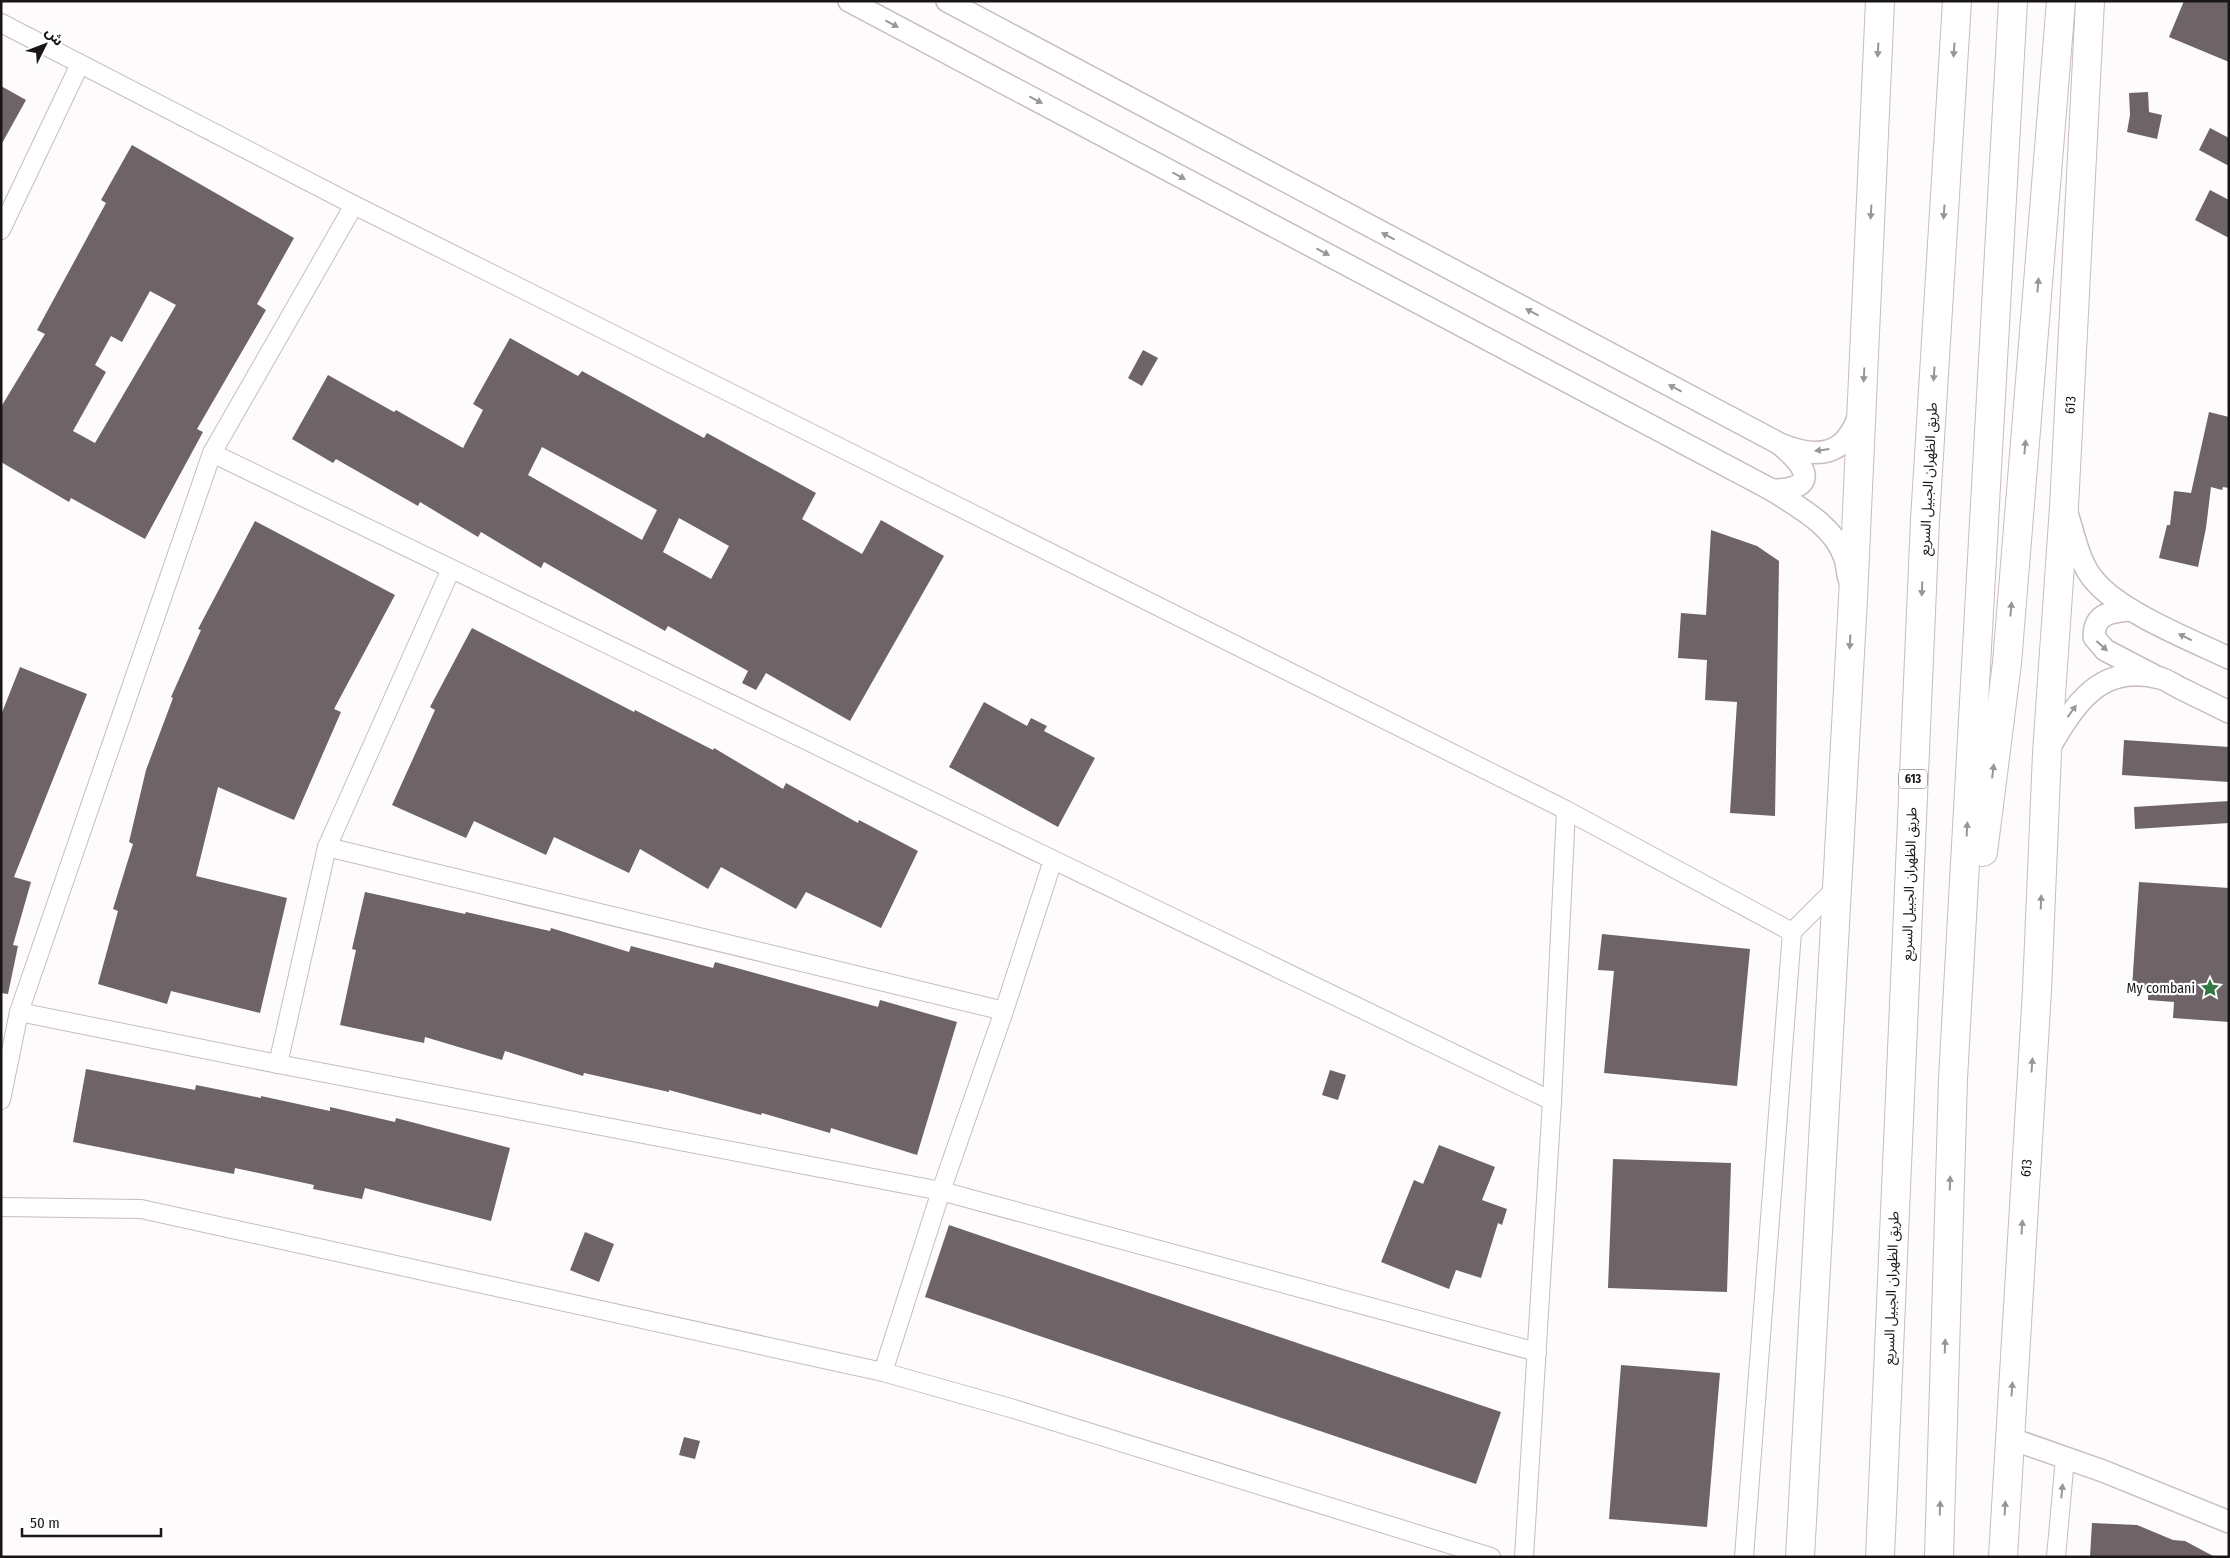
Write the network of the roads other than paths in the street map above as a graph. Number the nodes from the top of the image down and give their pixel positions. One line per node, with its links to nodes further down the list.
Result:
1 (849, 1): 15 (street, one-way to 15)
2 (947, 1): 13 (street, one-way to 2)
3 (1880, 1): 12 (main road, one-way to 12)
4 (1958, 1): 46 (main road, طريق الظهران الجبيل السريع / 613, one-way to 46)
5 (2013, 1): 32 (main road, one-way to 5)
6 (2061, 1): 32 (main road, one-way to 6)
7 (2090, 1): 16 (main road, 613)
8 (1, 23): 9 (street)
9 (80, 64): 10 (street); 11 (street)
10 (354, 205): 14 (street); 24 (street)
11 (1, 230)
12 (1862, 405): 13 (street, one-way to 13); 18 (main road)
13 (1780, 444): 15 (street)
14 (212, 453): 17 (street); 30 (street)
15 (1772, 490): 18 (street)
16 (2064, 507): 19 (street); 23 (main road, 613)
17 (451, 569): 25 (street); 26 (street)
18 (1852, 599): 27 (main road, one-way to 27)
19 (2131, 610): 20 (street, one-way to 19); 21 (street, one-way to 21)
20 (2229, 658)
21 (2160, 678): 22 (street); 23 (street, one-way to 21)
22 (2229, 712)
23 (2047, 752): 39 (main road, 613, one-way to 23)
24 (1566, 810): 28 (street); 34 (street)
25 (326, 847): 29 (street); 31 (street)
26 (1053, 860): 29 (street); 34 (street)
27 (1835, 889): 28 (street); 45 (main road)
28 (1792, 932): 44 (street)
29 (1004, 1011): 35 (street)
30 (19, 1012): 31 (street); 33 (street)
31 (278, 1064): 35 (street)
32 (1953, 1079): 47 (main road, one-way to 32)
33 (1, 1100)
34 (1552, 1101): 37 (street)
35 (941, 1191): 37 (street); 38 (street)
36 (1, 1207): 38 (street)
37 (1537, 1352): 43 (street)
38 (883, 1372): 42 (street)
39 (2008, 1438): 40 (street); 48 (main road, 613, one-way to 39)
40 (2065, 1458): 41 (street); 49 (street, one-way to 40)
41 (2229, 1522)
42 (1491, 1557)
43 (1524, 1557)
44 (1744, 1557)
45 (1800, 1557)
46 (1880, 1557)
47 (1939, 1557)
48 (2003, 1557)
49 (2056, 1557)

